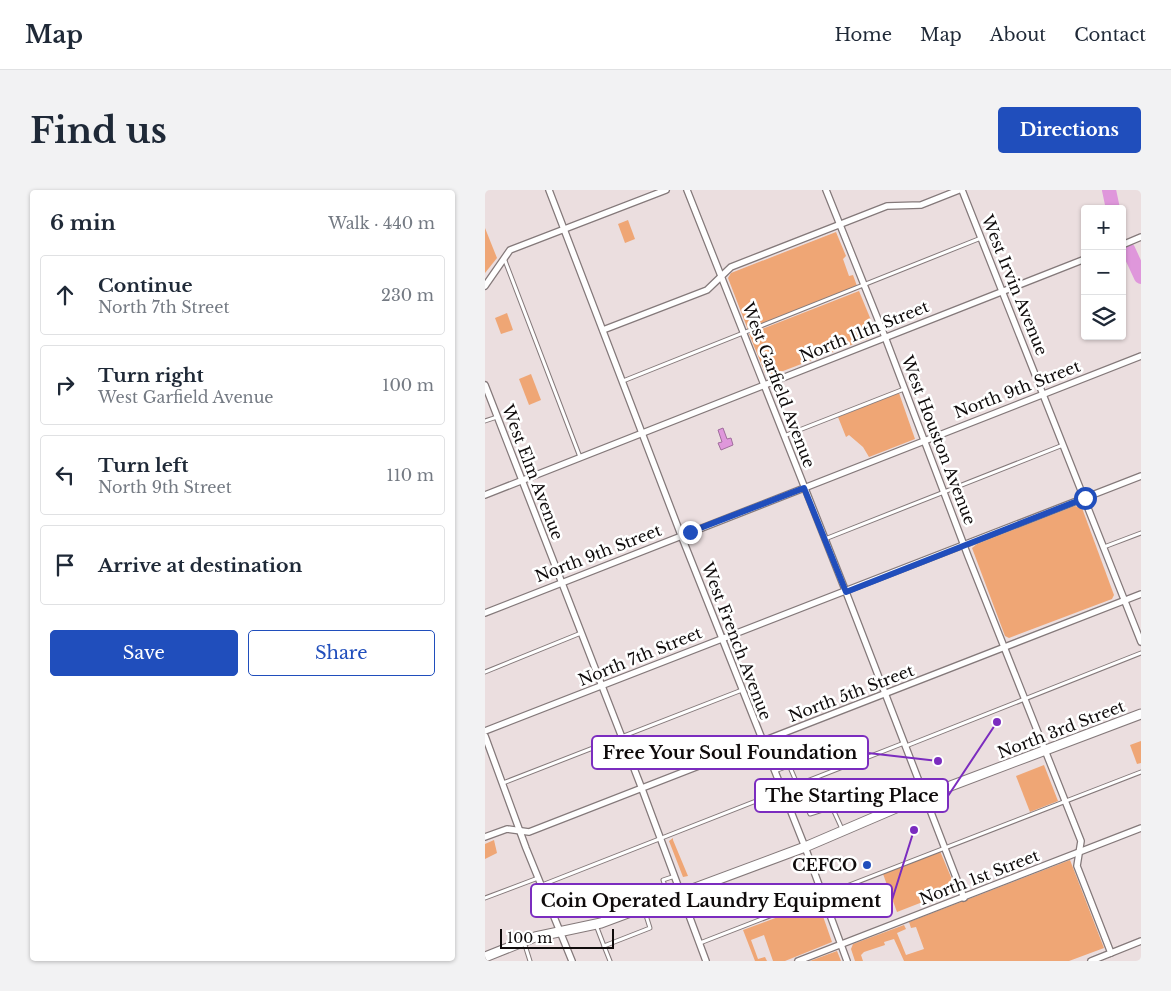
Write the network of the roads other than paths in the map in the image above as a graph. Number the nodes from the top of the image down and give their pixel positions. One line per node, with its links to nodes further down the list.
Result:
1 (549, 190): 7 (street, West French Avenue)
2 (666, 190): 7 (street)
3 (687, 190): 13 (street, West Garfield Avenue)
4 (825, 190): 6 (street, West Houston Avenue)
5 (961, 190): 6 (street); 9 (street, West Irvin Avenue)
6 (839, 225): 13 (street); 14 (street, West Houston Avenue)
7 (564, 230): 11 (street); 17 (street, West French Avenue)
8 (1141, 237): 10 (street)
9 (981, 238): 14 (lane); 16 (street, West Irvin Avenue)
10 (1126, 243)
11 (504, 257): 15 (street); 32 (lane)
12 (1081, 261): 16 (street, North 11th Street)
13 (722, 277): 17 (street); 18 (street, West Garfield Avenue)
14 (864, 285): 18 (lane); 19 (street, West Houston Avenue)
15 (485, 286)
16 (1002, 291): 19 (street, North 11th Street); 25 (street, West Irvin Avenue)
17 (603, 330): 21 (street, West French Avenue)
18 (744, 334): 21 (lane); 23 (street, West Garfield Avenue)
19 (885, 338): 23 (street, North 11th Street); 24 (street, West Houston Avenue)
20 (1141, 356): 25 (street, North 9th Street)
21 (622, 381): 28 (street, West French Avenue)
22 (485, 385): 26 (street, West Elm Avenue)
23 (764, 385): 28 (street, North 11th Street); 29 (street, West Garfield Avenue)
24 (905, 389): 29 (lane); 30 (street, West Houston Avenue)
25 (1044, 394): 30 (street, North 9th Street); 31 (street, West Irvin Avenue)
26 (497, 417): 27 (lane); 34 (street, West Elm Avenue)
27 (485, 421)
28 (642, 432): 32 (street, North 11th Street); 40 (street, West French Avenue)
29 (784, 436): 35 (street, West Garfield Avenue)
30 (925, 440): 35 (street, North 9th Street); 36 (street, West Houston Avenue)
31 (1064, 445): 36 (lane); 38 (street, West Irvin Avenue)
32 (580, 457): 34 (street, North 11th Street)
33 (1141, 476): 38 (street, North 7th Street)
34 (521, 480): 37 (street, North 11th Street); 44 (street, West Elm Avenue)
35 (804, 488): 40 (street, North 9th Street); 41 (street, West Garfield Avenue)
36 (946, 492): 41 (lane); 42 (street, West Houston Avenue)
37 (485, 495)
38 (1085, 498): 42 (street, North 7th Street); 43 (street, West Irvin Avenue)
39 (1141, 533): 43 (lane)
40 (681, 535): 44 (street, North 9th Street); 50 (street, West French Avenue)
41 (825, 539): 45 (street, West Garfield Avenue)
42 (964, 545): 45 (street, North 7th Street); 52 (street, West Houston Avenue)
43 (1104, 547): 47 (street, West Irvin Avenue)
44 (560, 582): 48 (street, North 9th Street); 49 (street, West Elm Avenue)
45 (846, 592): 50 (street, North 7th Street); 57 (street, West Garfield Avenue)
46 (1141, 594): 47 (street, North 5th Street)
47 (1124, 600): 51 (street, West Irvin Avenue); 52 (street, North 5th Street)
48 (485, 613)
49 (581, 633): 54 (lane); 55 (street, West Elm Avenue)
50 (721, 638): 55 (street, North 7th Street); 56 (street, West French Avenue)
51 (1141, 642)
52 (1004, 649): 57 (street, North 5th Street); 58 (street, West Houston Avenue)
53 (1141, 653): 58 (lane)
54 (485, 672)
55 (602, 686): 60 (street, North 7th Street); 63 (street, West Elm Avenue)
56 (742, 690): 63 (lane); 64 (street, West French Avenue)
57 (886, 695): 61 (street, North 5th Street); 65 (street, West Garfield Avenue)
58 (1025, 698): 65 (lane); 66 (street, West Houston Avenue)
59 (1141, 714): 66 (main road, North 3rd Street)
60 (485, 731)
61 (783, 734): 64 (street, North 5th Street); 67 (lane)
62 (485, 736): 70 (street)
63 (622, 737): 70 (lane); 72 (street, West Elm Avenue)
64 (762, 742): 68 (street, West French Avenue); 72 (street, North 5th Street)
65 (905, 745): 71 (lane); 74 (street, West Garfield Avenue)
66 (1046, 752): 74 (main road, North 3rd Street); 75 (street, West Houston Avenue)
67 (788, 766): 68 (lane); 71 (lane)
68 (774, 771): 73 (street, West French Avenue)
69 (1141, 772): 75 (lane)
70 (503, 783): 78 (street)
71 (796, 786): 73 (lane); 77 (lane)
72 (642, 789): 78 (street, North 5th Street); 80 (street, West Elm Avenue)
73 (783, 792): 80 (lane); 81 (street, West French Avenue)
74 (924, 796): 77 (main road, North 3rd Street); 82 (street, West Garfield Avenue)
75 (1065, 801): 82 (lane); 83 (street, West Houston Avenue)
76 (1141, 828): 83 (street, North 1st Street)
77 (842, 831): 81 (main road, North 3rd Street)
78 (520, 832): 79 (street, North 5th Street); 85 (street)
79 (485, 837)
80 (661, 839): 84 (street, West Elm Avenue); 86 (lane)
81 (805, 846): 87 (main road, North 3rd Street); 88 (street, West French Avenue)
82 (944, 848): 88 (lane); 91 (street, West Garfield Avenue)
83 (1078, 854): 91 (street, North 1st Street); 100 (street, West Houston Avenue)
84 (675, 876): 87 (street, West Elm Avenue); 90 (lane)
85 (539, 878): 86 (street); 89 (lane)
86 (542, 886): 94 (street)
87 (682, 893): 90 (main road, North 3rd Street); 97 (street, West Elm Avenue)
88 (823, 896): 97 (lane); 98 (street, West French Avenue)
89 (485, 898)
90 (669, 898): 92 (main road, North 3rd Street)
91 (963, 898): 98 (street, North 1st Street)
92 (643, 908): 93 (main road, North 3rd Street); 99 (lane)
93 (596, 924): 94 (main road, North 3rd Street); 99 (lane)
94 (561, 932): 95 (main road, North 3rd Street); 103 (street)
95 (524, 941): 101 (main road, North 3rd Street); 102 (lane)
96 (1141, 941): 100 (street)
97 (699, 943): 105 (street, West Elm Avenue)
98 (841, 945): 106 (street, North 1st Street); 107 (street, West French Avenue)
99 (604, 946): 104 (lane)
100 (1111, 953): 108 (street)
101 (485, 957)
102 (530, 961)
103 (572, 961)
104 (610, 961)
105 (706, 961)
106 (799, 961)
107 (847, 961)
108 (1091, 961)

